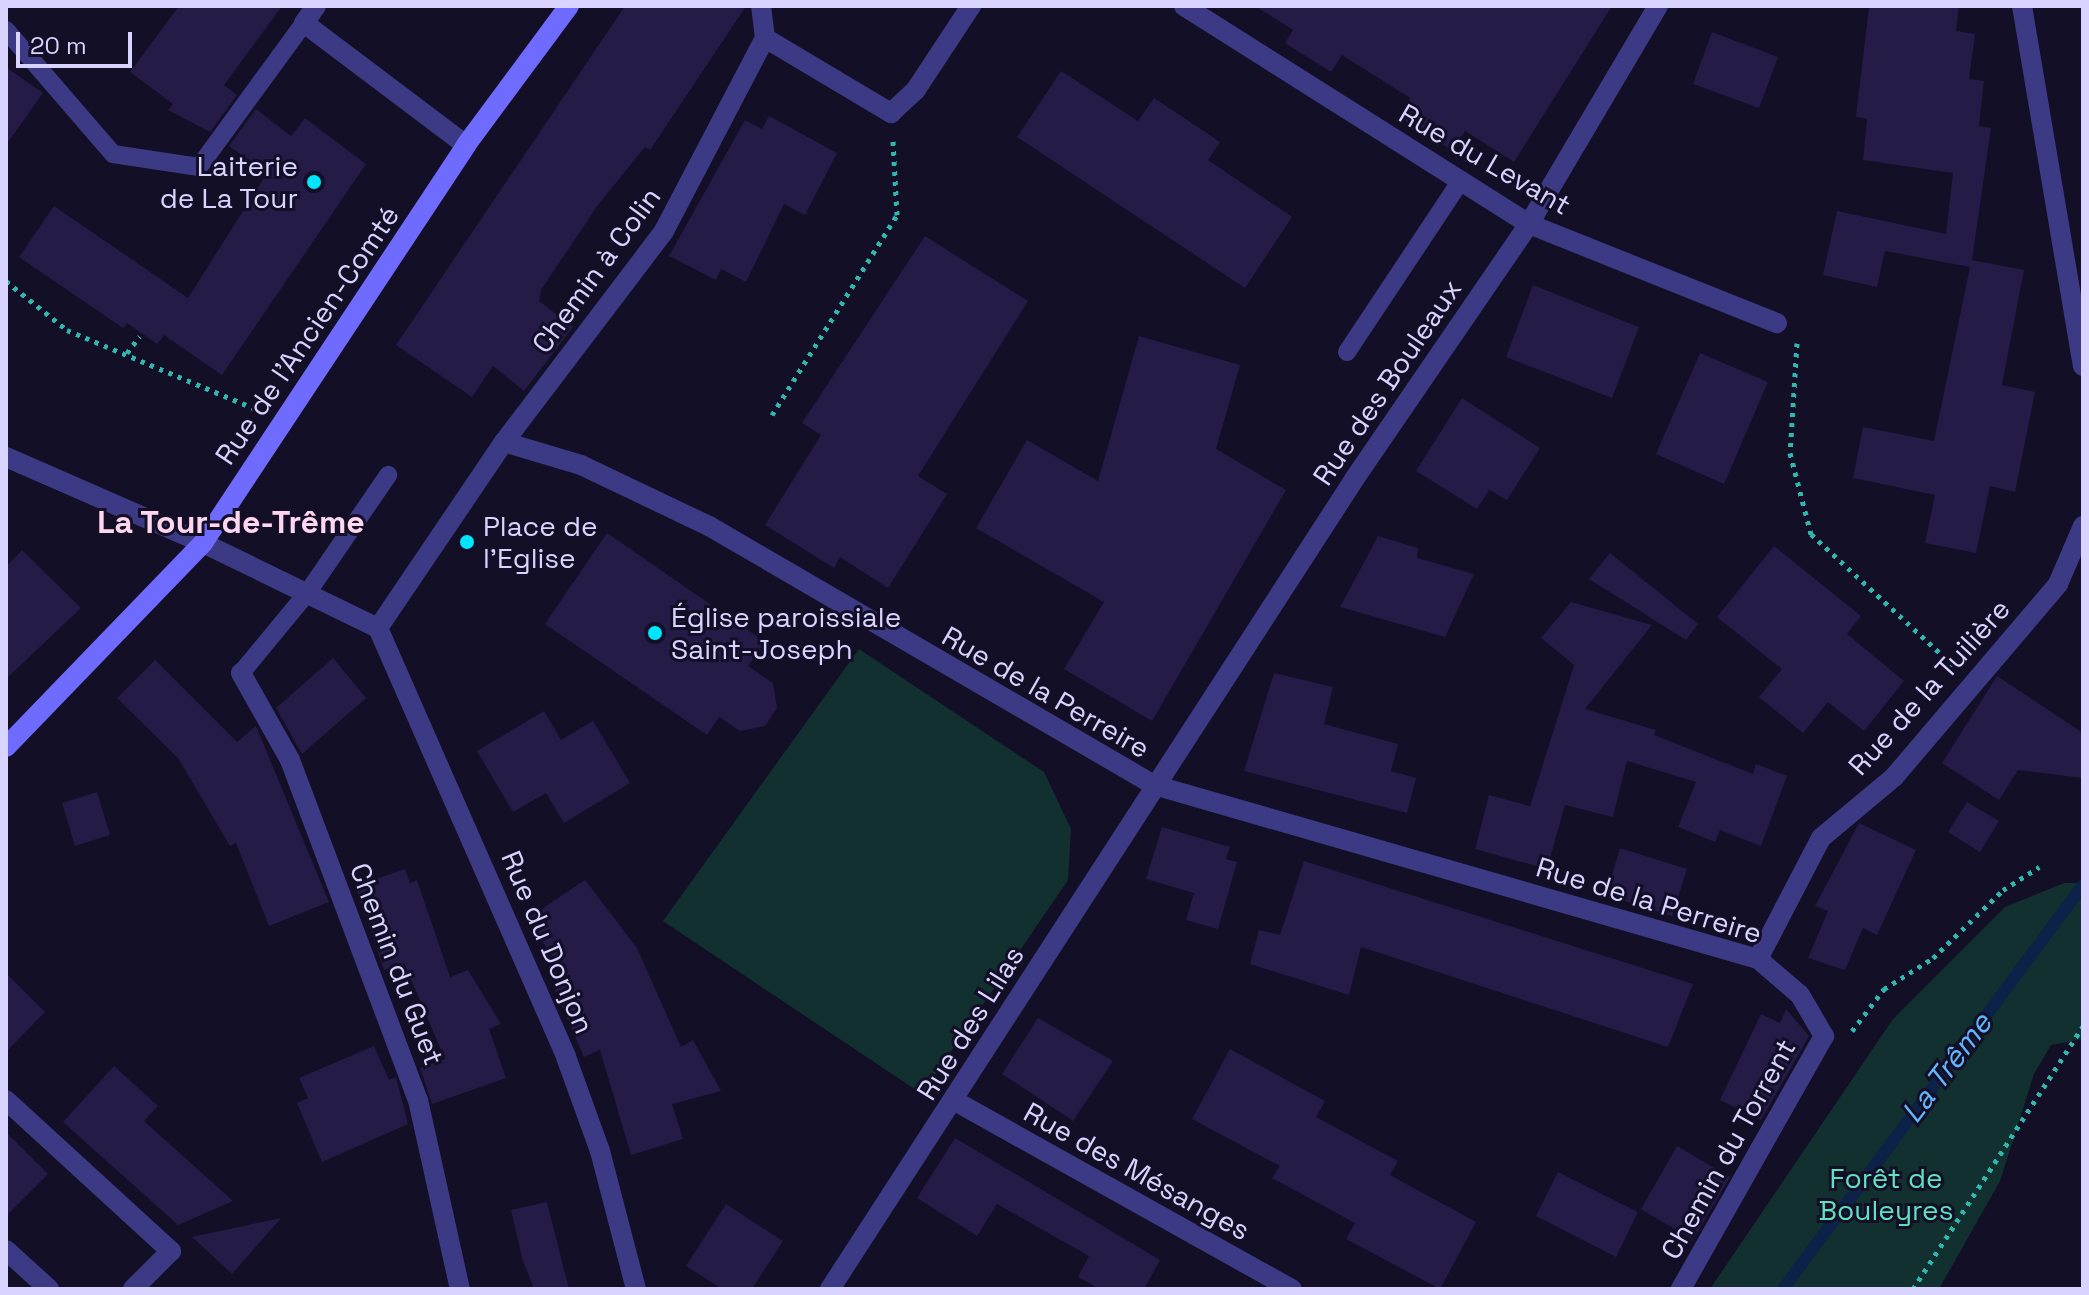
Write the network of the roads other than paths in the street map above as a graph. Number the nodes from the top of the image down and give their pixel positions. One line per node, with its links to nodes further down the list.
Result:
1 (569, 6): 10 (main road, Rue de l'Ancien-Comté)
2 (761, 6): 9 (street)
3 (971, 6): 9 (street)
4 (1184, 6): 11 (street, Rue du Levant)
5 (1658, 6): 12 (street, Rue des Bouleaux)
6 (2022, 6): 15 (street)
7 (310, 14): 8 (lane); 10 (street)
8 (6, 30)
9 (765, 38): 16 (street, Chemin à Colin)
10 (466, 145): 20 (main road, Rue de l'Ancien-Comté)
11 (1460, 182): 12 (street, Rue du Levant); 14 (lane)
12 (1529, 224): 13 (street, Rue du Levant); 25 (street, Rue des Bouleaux)
13 (1777, 323)
14 (1347, 352)
15 (2083, 366)
16 (504, 442): 22 (street); 25 (street, Rue de la Perreire)
17 (6, 457): 20 (street)
18 (388, 475): 21 (lane)
19 (2083, 526): 26 (street, Rue de la Tuilière)
20 (203, 543): 21 (street); 24 (main road, Rue de l'Ancien-Comté)
21 (308, 592): 22 (street); 23 (lane)
22 (378, 628): 34 (street, Rue du Donjon)
23 (241, 673): 33 (street, Chemin du Guet)
24 (6, 747)
25 (1154, 785): 26 (street, Rue de la Perreire); 29 (street, Rue des Lilas)
26 (1758, 959): 27 (street, Rue de la Perreire)
27 (1824, 1036): 37 (street, Chemin du Torrent)
28 (6, 1100): 32 (street)
29 (955, 1101): 35 (street, Rue des Lilas); 36 (street, Rue des Mésanges)
30 (6, 1250): 31 (street)
31 (49, 1289)
32 (133, 1289)
33 (460, 1289)
34 (636, 1289)
35 (830, 1289)
36 (1292, 1289)
37 (1681, 1289)

